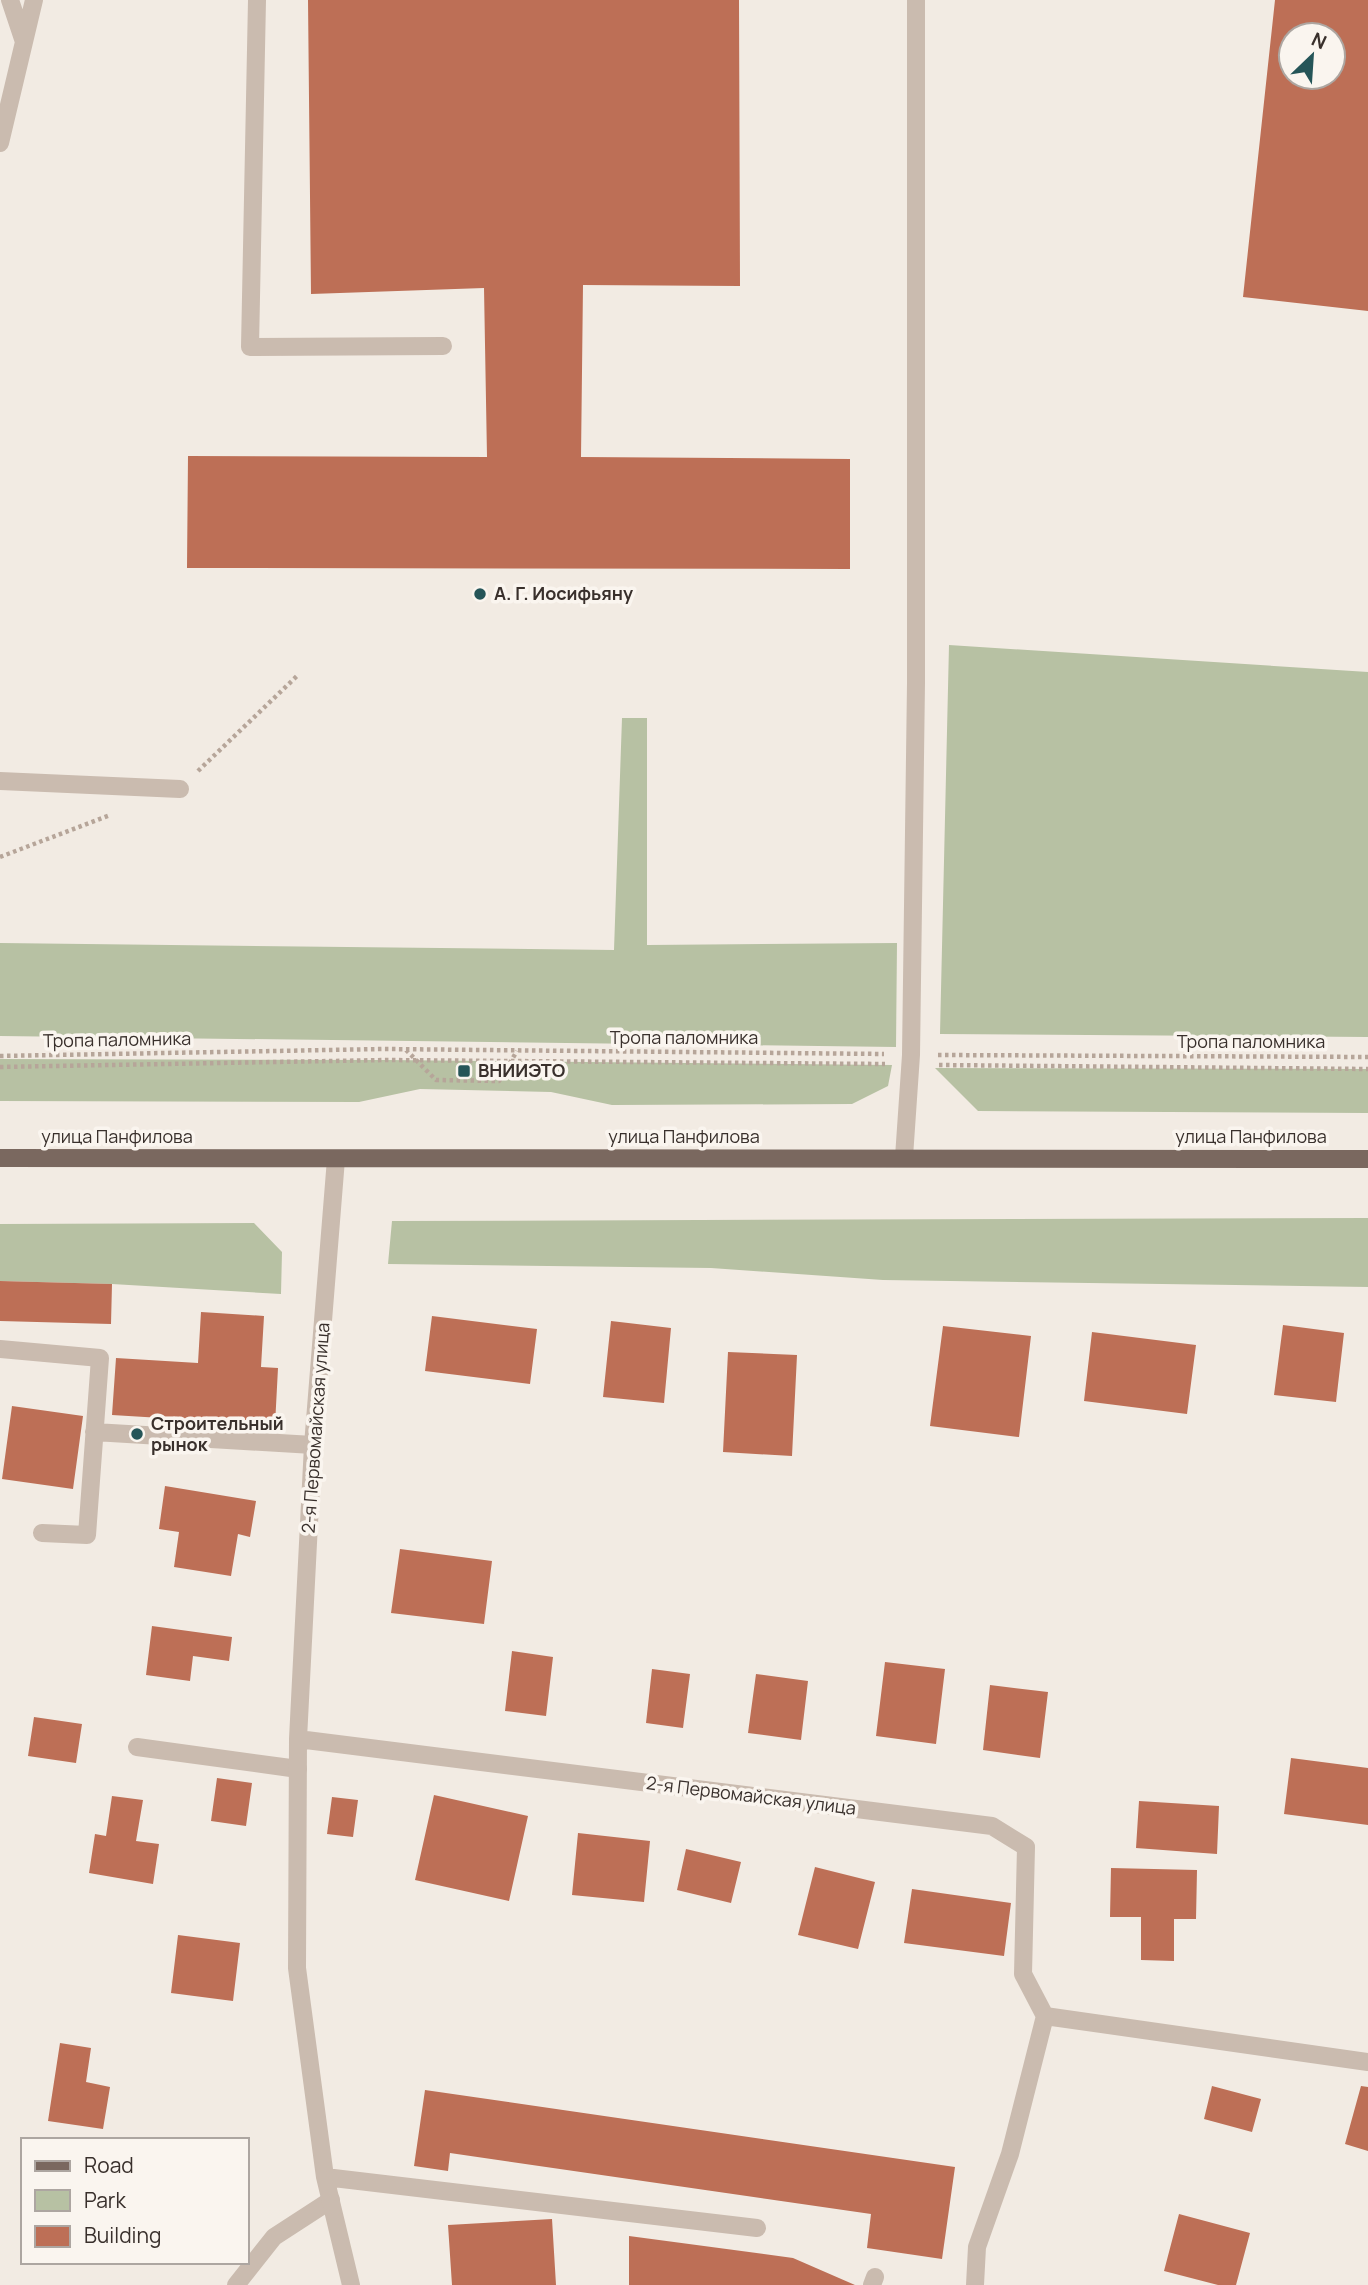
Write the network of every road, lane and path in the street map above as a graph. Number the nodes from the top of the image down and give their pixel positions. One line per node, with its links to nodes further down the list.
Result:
1 (10, 0): 5 (street)
2 (34, 0): 5 (street)
3 (257, 0): 7 (street)
4 (916, 0): 15 (street)
5 (24, 42): 6 (street)
6 (0, 143)
7 (443, 346)
8 (0, 781): 9 (street)
9 (180, 789)
10 (405, 1050): 11 (path, Тропа паломника); 12 (path, Тропа паломника); 14 (path)
11 (517, 1051): 15 (path, Тропа паломника); 16 (path)
12 (0, 1056)
13 (1368, 1057): 15 (path, Тропа паломника)
14 (416, 1060): 16 (path); 16 (path); 17 (path)
15 (910, 1060): 16 (path); 18 (path); 19 (street)
16 (511, 1061)
17 (0, 1067)
18 (1368, 1069)
19 (904, 1157): 21 (main road, улица Панфилова); 22 (main road, улица Панфилова)
20 (0, 1158): 21 (main road, улица Панфилова)
21 (337, 1159): 25 (street, 2-я Первомайская улица)
22 (1368, 1159)
23 (0, 1349): 24 (street)
24 (94, 1433): 25 (street); 26 (street)
25 (313, 1445): 27 (street, 2-я Первомайская улица)
26 (42, 1533)
27 (298, 1739): 29 (street, 2-я Первомайская улица); 30 (street, 2-я Первомайская улица)
28 (137, 1747): 29 (street)
29 (298, 1769): 32 (street, 2-я Первомайская улица)
30 (1045, 2016): 31 (street); 37 (street)
31 (1368, 2062)
32 (325, 2176): 33 (street, 2-я Первомайская улица); 34 (street)
33 (331, 2200): 35 (street); 36 (street, 2-я Первомайская улица)
34 (757, 2228)
35 (236, 2285)
36 (351, 2285)
37 (975, 2285)

